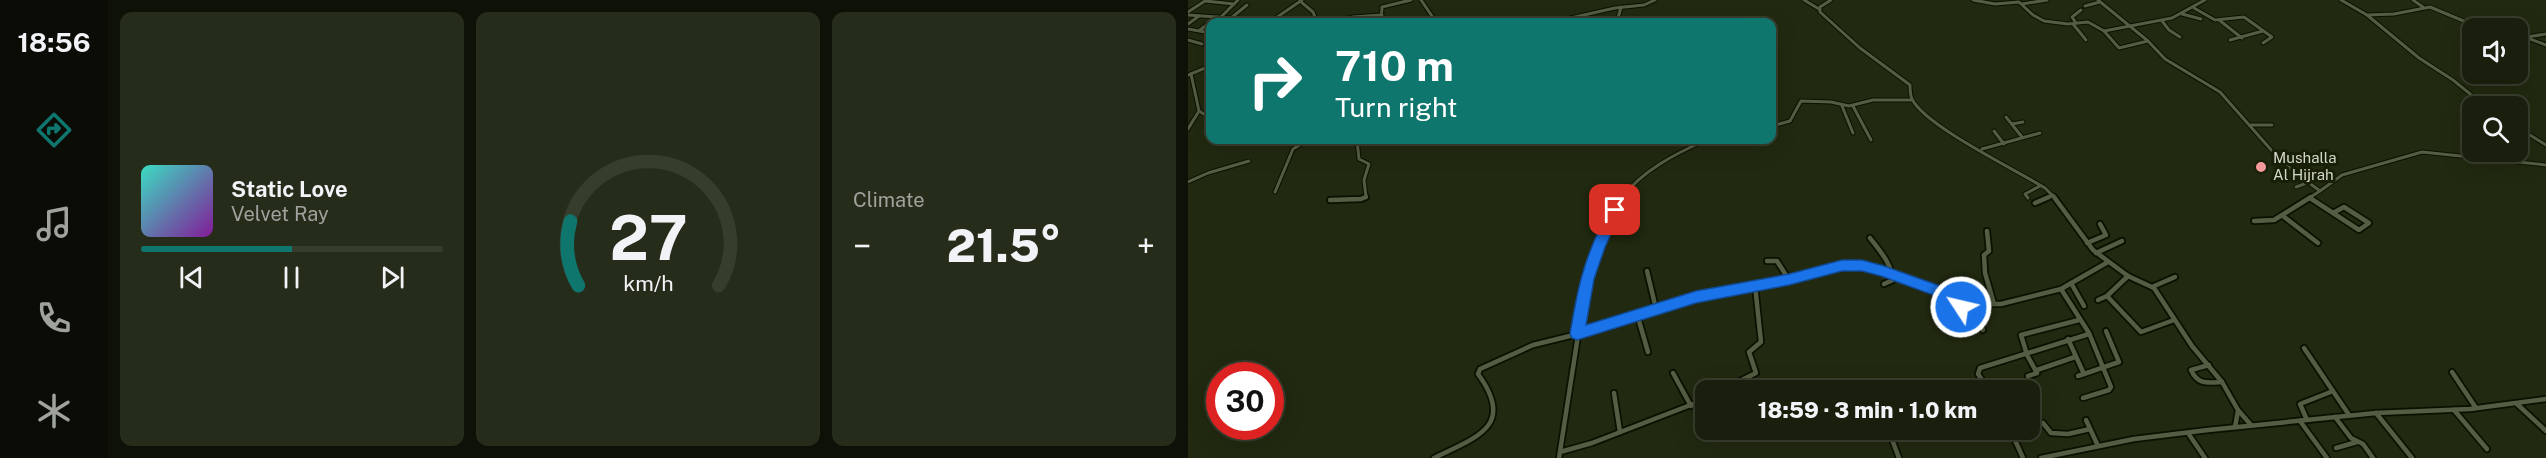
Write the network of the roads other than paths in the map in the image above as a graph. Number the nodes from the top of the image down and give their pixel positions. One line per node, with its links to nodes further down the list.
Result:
1 (1238, 0): 17 (street)
2 (1411, 0): 29 (street)
3 (1421, 0): 37 (street)
4 (1655, 0): 23 (street)
5 (1804, 0): 25 (street)
6 (1831, 0): 25 (street)
7 (1973, 0): 18 (street)
8 (2047, 0): 18 (street)
9 (2205, 0): 24 (street)
10 (2341, 0): 30 (street)
11 (2412, 0): 22 (street)
12 (1206, 1): 13 (street); 27 (street)
13 (1222, 1): 17 (street)
14 (1301, 1): 34 (street); 35 (street)
15 (2099, 1): 20 (street); 47 (street)
16 (1627, 2): 23 (street)
17 (1234, 4): 32 (street)
18 (2022, 4): 45 (street)
19 (1246, 5): 33 (street)
20 (2085, 6)
21 (1621, 7): 23 (street); 38 (street); 39 (street)
22 (2423, 7): 30 (street); 42 (street)
23 (1626, 8)
24 (2194, 8): 28 (street); 41 (street)
25 (1819, 9): 68 (street)
26 (2081, 10): 45 (street)
27 (1188, 12): 31 (street)
28 (2182, 14): 40 (street); 43 (street)
29 (1382, 15): 36 (street)
30 (2367, 15): 67 (street)
31 (1199, 16): 32 (street); 44 (street)
32 (1218, 18)
33 (1233, 18)
34 (1276, 18)
35 (1315, 18)
36 (1353, 18)
37 (1433, 18)
38 (1571, 18)
39 (1618, 18)
40 (2201, 19)
41 (2219, 20): 51 (street); 56 (street)
42 (2462, 20)
43 (2161, 21): 47 (street); 54 (street)
44 (1188, 24)
45 (2074, 24): 50 (street); 59 (street)
46 (1206, 26): 49 (street)
47 (2129, 26): 50 (street); 61 (street)
48 (1189, 30): 49 (street)
49 (1200, 30): 52 (street)
50 (2104, 31): 61 (street)
51 (2264, 31): 56 (street); 62 (street)
52 (1206, 34)
53 (2546, 34): 55 (street)
54 (2180, 37)
55 (2528, 37)
56 (2242, 38): 60 (street)
57 (2528, 38): 64 (street)
58 (1188, 40): 63 (street)
59 (2086, 40)
60 (2230, 40)
61 (2148, 41): 77 (street)
62 (2263, 43)
63 (1202, 44)
64 (2546, 45)
65 (1206, 68): 66 (street)
66 (1189, 75): 71 (street)
67 (2473, 96)
68 (1912, 100): 70 (street); 91 (street)
69 (1842, 105): 70 (street); 76 (street); 81 (street)
70 (1853, 106): 85 (street)
71 (1199, 111): 72 (street); 79 (street)
72 (1206, 115)
73 (2006, 117): 75 (street)
74 (2023, 122): 75 (street)
75 (2012, 123): 84 (street)
76 (1776, 125)
77 (2251, 125): 78 (street); 95 (street)
78 (2272, 125)
79 (1188, 129)
80 (1994, 131): 89 (street)
81 (1853, 133)
82 (2040, 133): 84 (street)
83 (2528, 134): 90 (street)
84 (2022, 137): 89 (street)
85 (1870, 140)
86 (1303, 144): 99 (street)
87 (1357, 144): 103 (street)
88 (1699, 144): 141 (street)
89 (2004, 144): 91 (street)
90 (2546, 145)
91 (1981, 149): 96 (street)
92 (1249, 161): 94 (street)
93 (2546, 165): 98 (street)
94 (1188, 182)
95 (2307, 183): 97 (street); 98 (street)
96 (2041, 186): 100 (street); 101 (street)
97 (2296, 187)
98 (2320, 191): 102 (street)
99 (1275, 192)
100 (2053, 195): 104 (street); 112 (street)
101 (2028, 198)
102 (2310, 198): 105 (street); 106 (street)
103 (1330, 200)
104 (2035, 203)
105 (2333, 213): 105 (street)
106 (2283, 216): 107 (street); 113 (street)
107 (2254, 221)
108 (2100, 224): 112 (street)
109 (1987, 231): 131 (street)
110 (1870, 238): 118 (street)
111 (2122, 241): 114 (street)
112 (2087, 243): 114 (street)
113 (2318, 243)
114 (2096, 252): 116 (street)
115 (1767, 261): 121 (street)
116 (2108, 262): 119 (street); 122 (street)
117 (1647, 272): 133 (street)
118 (1893, 275): 121 (street); 123 (street); 128 (street)
119 (2128, 276): 125 (street); 127 (street)
120 (2175, 277): 125 (street)
121 (1789, 279): 124 (street)
122 (2071, 283): 126 (street); 132 (street)
123 (1884, 284)
124 (1755, 285): 133 (street); 155 (street)
125 (2152, 287): 137 (street)
126 (2061, 289): 131 (street); 136 (street)
127 (2107, 296): 129 (street); 137 (street)
128 (1955, 297): 130 (street); 135 (street)
129 (2098, 300)
130 (1984, 304): 131 (street); 138 (street)
131 (1994, 304)
132 (2084, 306)
133 (1656, 309): 134 (street)
134 (1637, 314): 141 (street); 144 (street)
135 (1955, 316)
136 (2079, 320): 140 (street); 145 (street)
137 (2174, 320): 147 (street)
138 (1983, 330)
139 (2106, 331): 148 (street)
140 (2089, 333): 142 (street); 148 (street)
141 (1577, 334): 187 (street); 188 (street)
142 (2068, 339): 145 (street); 146 (street)
143 (2304, 348): 158 (street)
144 (1648, 352)
145 (2027, 355): 149 (street); 156 (street)
146 (2075, 357): 149 (street); 152 (street)
147 (2209, 365): 157 (street); 157 (street)
148 (2103, 368): 152 (street); 160 (street)
149 (2036, 370): 153 (street)
150 (2452, 372): 165 (street)
151 (1673, 373): 164 (street)
152 (2084, 374): 154 (street)
153 (2028, 376)
154 (2078, 376)
155 (1743, 380)
156 (1982, 380)
157 (2222, 382): 166 (street)
158 (2333, 391): 169 (street); 173 (street)
159 (1614, 393): 179 (street)
160 (2083, 398)
161 (2546, 399): 162 (street)
162 (2516, 403): 165 (street); 178 (street)
163 (1695, 404): 164 (street)
164 (1691, 406): 179 (street)
165 (2476, 408): 167 (street)
166 (2238, 410): 175 (street); 176 (street)
167 (2453, 410): 168 (street); 186 (street)
168 (2376, 413): 169 (street); 195 (street)
169 (2349, 415): 170 (street)
170 (2334, 416): 173 (street); 183 (street)
171 (2086, 420): 177 (street)
172 (2300, 420): 173 (street); 175 (street); 193 (street)
173 (2307, 420)
174 (2043, 423): 177 (street)
175 (2252, 425): 176 (street)
176 (2235, 427): 180 (street)
177 (2090, 429): 184 (street)
178 (2546, 431)
179 (1620, 432): 187 (street)
180 (2188, 433): 184 (street); 192 (street)
181 (1892, 440): 189 (street)
182 (2016, 440): 190 (street)
183 (2358, 441): 185 (street); 194 (street)
184 (2097, 446): 191 (street)
185 (2336, 448)
186 (2487, 449)
187 (1560, 455)
188 (1434, 458)
189 (1899, 458)
190 (2023, 458)
191 (2041, 458)
192 (2205, 458)
193 (2326, 458)
194 (2373, 458)
195 (2412, 458)

